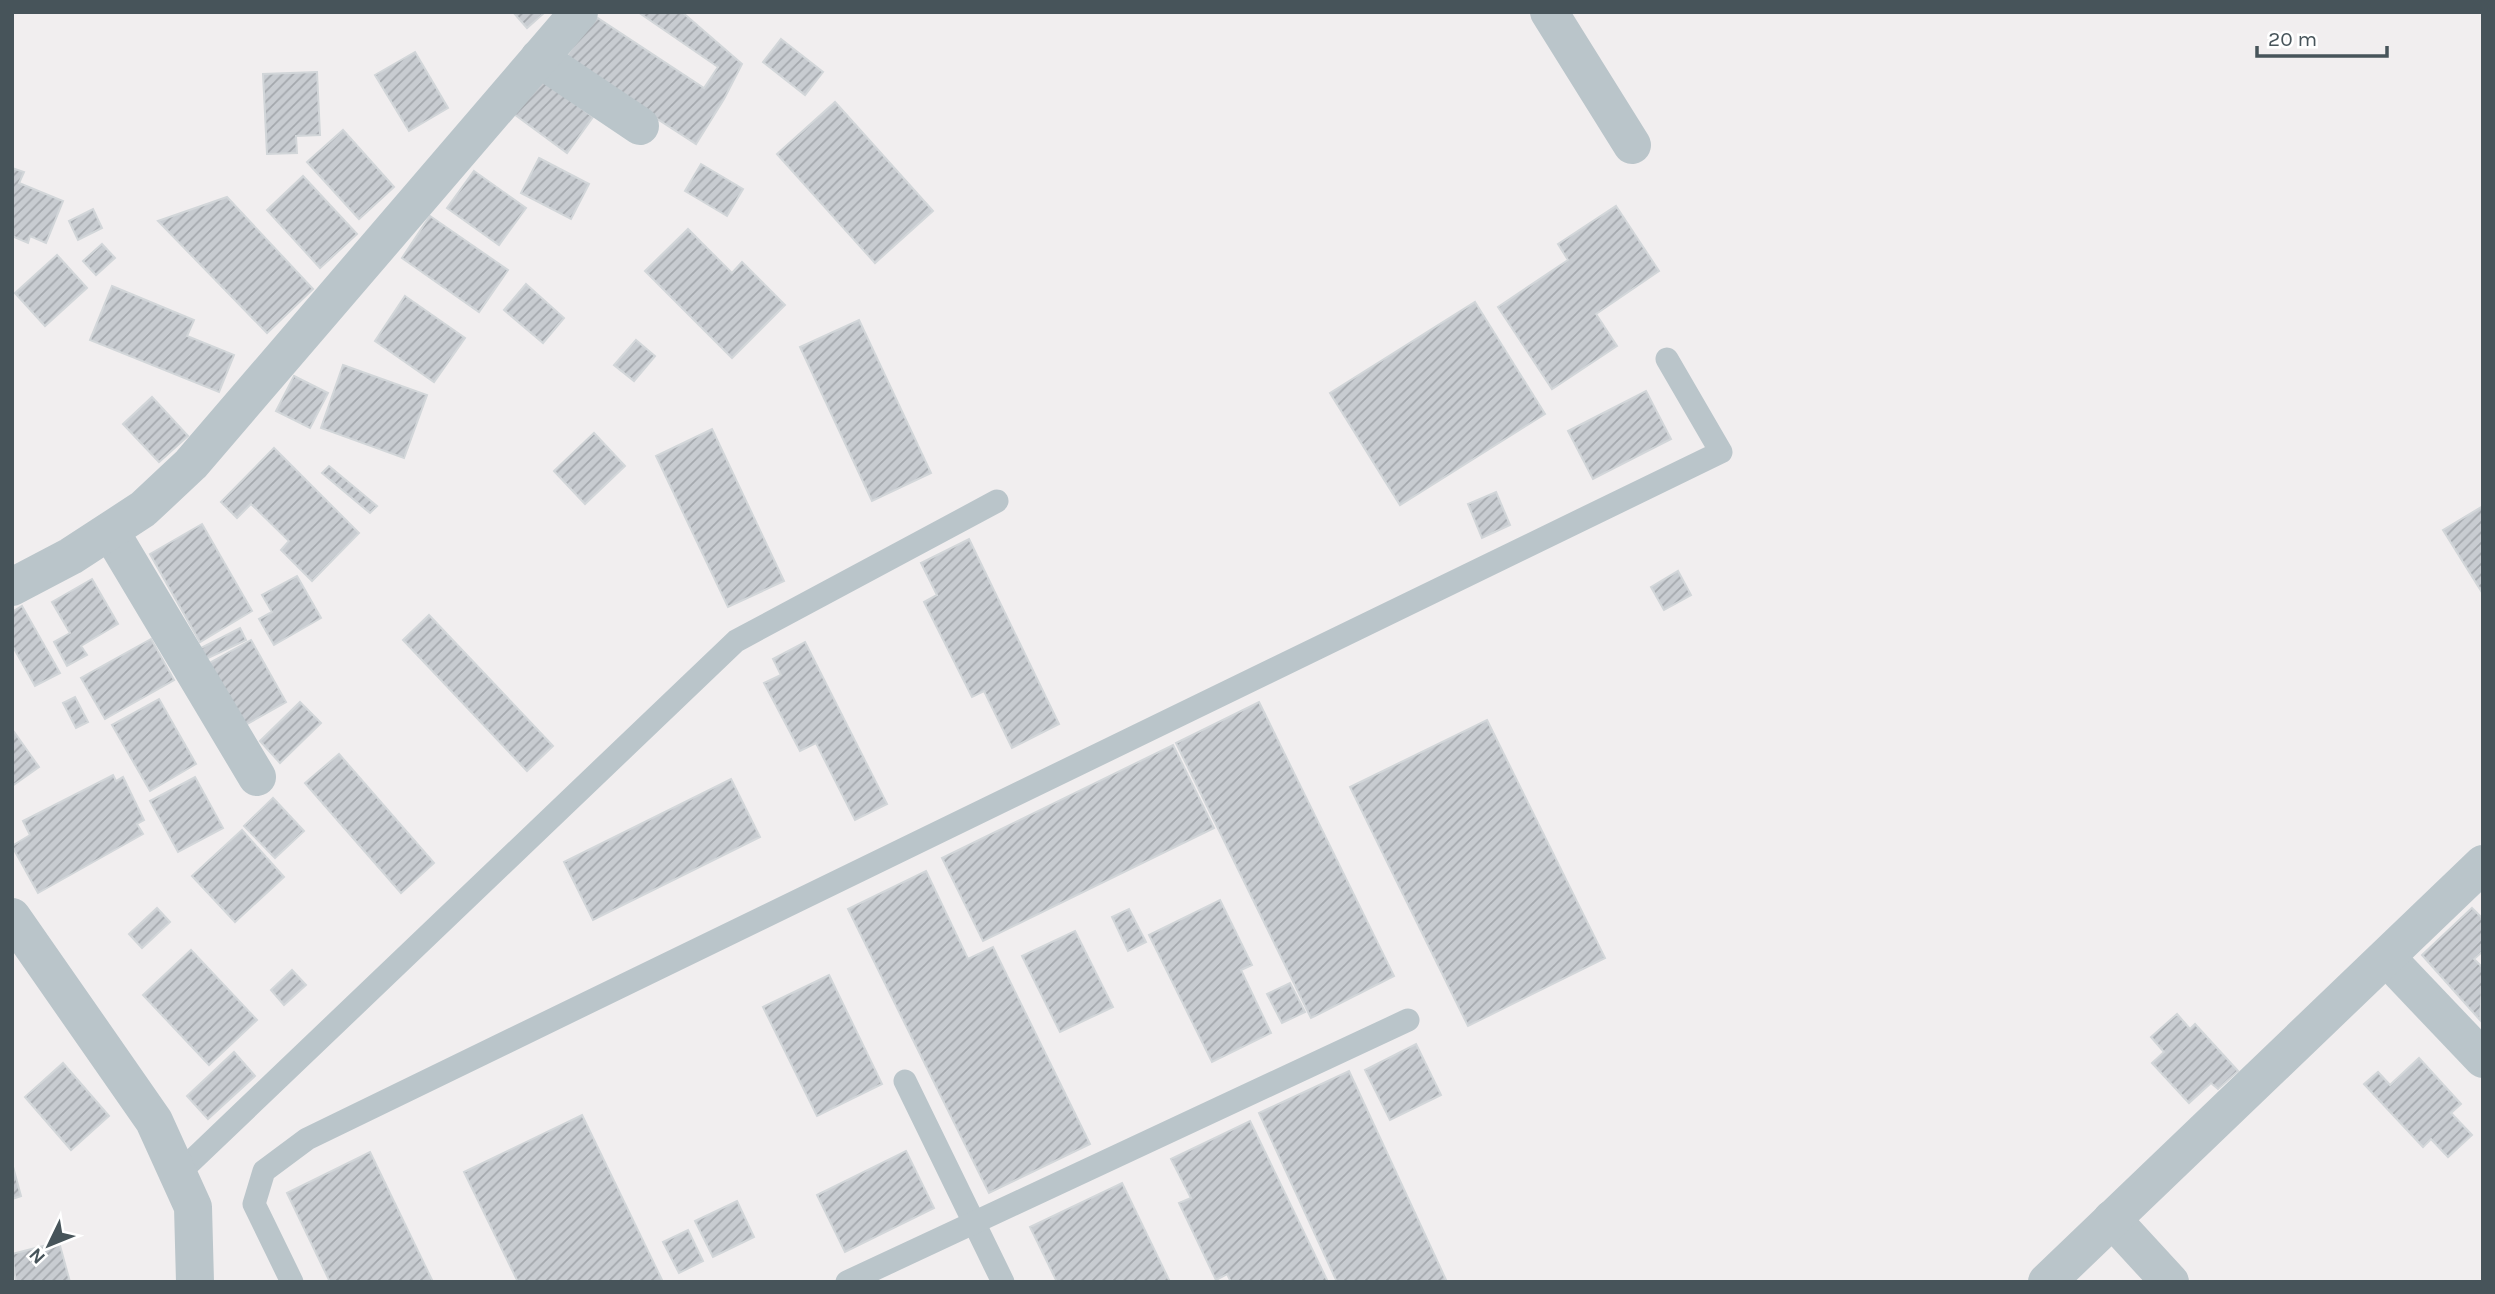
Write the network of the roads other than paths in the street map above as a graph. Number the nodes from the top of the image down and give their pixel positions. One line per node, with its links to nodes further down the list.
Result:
1 (579, 12): 3 (street)
2 (1549, 12): 5 (street)
3 (539, 58): 4 (street); 8 (street)
4 (640, 126)
5 (1632, 145)
6 (1667, 359): 21 (lane)
7 (997, 501): 17 (lane)
8 (110, 531): 9 (street); 10 (street)
9 (12, 587)
10 (257, 777)
11 (2483, 864): 13 (street)
12 (12, 917): 17 (street)
13 (2387, 958): 15 (street); 18 (street)
14 (1408, 1020): 19 (lane)
15 (2483, 1059)
16 (905, 1082): 19 (lane)
17 (178, 1174): 20 (street)
18 (2112, 1219): 24 (street); 25 (street)
19 (974, 1223): 22 (lane); 23 (lane)
20 (195, 1282)
21 (292, 1282)
22 (847, 1282)
23 (1003, 1282)
24 (2047, 1282)
25 (2170, 1282)

